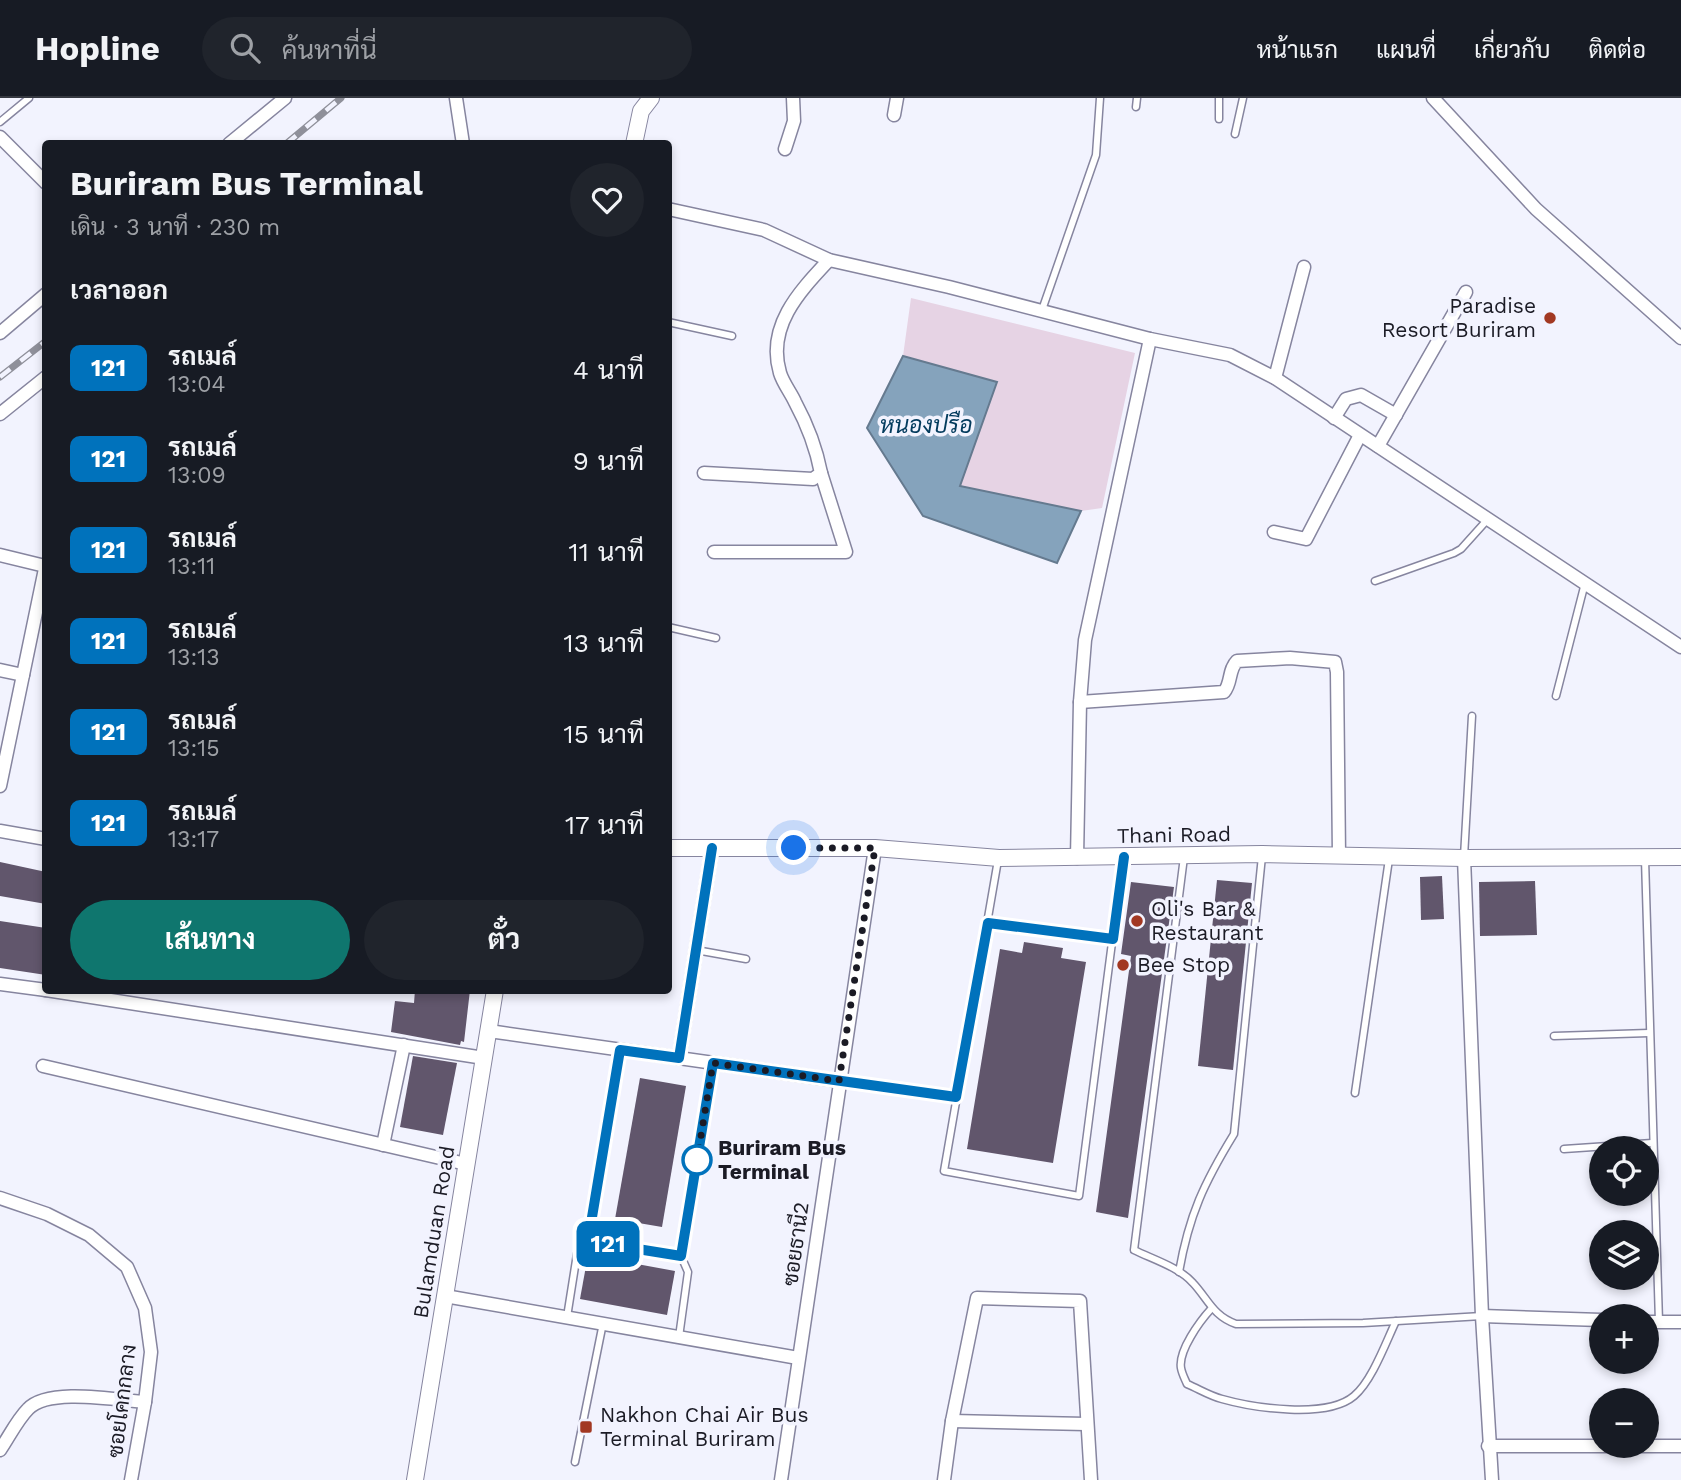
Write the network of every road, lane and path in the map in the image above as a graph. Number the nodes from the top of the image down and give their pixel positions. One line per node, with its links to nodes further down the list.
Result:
1 (29, 98): 15 (lane)
2 (285, 98): 18 (street)
3 (456, 98): 19 (street)
4 (651, 98): 20 (street)
5 (793, 98): 21 (street)
6 (897, 98): 13 (street)
7 (1100, 98): 28 (lane)
8 (1137, 98): 12 (lane)
9 (1219, 98): 14 (lane)
10 (1243, 98): 16 (lane)
11 (1433, 98): 32 (street)
12 (1136, 107)
13 (894, 115)
14 (1219, 119)
15 (0, 122)
16 (1235, 134)
17 (0, 137): 22 (street)
18 (234, 140)
19 (462, 140)
20 (635, 140)
21 (785, 149)
22 (42, 179)
23 (672, 210): 24 (street)
24 (829, 260): 28 (street); 42 (street)
25 (1304, 267): 34 (street)
26 (1465, 292): 37 (street)
27 (42, 297): 30 (street)
28 (1042, 310): 33 (street)
29 (672, 323): 31 (lane)
30 (0, 333)
31 (732, 336)
32 (1681, 338)
33 (1150, 339): 34 (street); 57 (street)
34 (1275, 378): 38 (street)
35 (42, 380): 36 (street)
36 (0, 414)
37 (1396, 415): 38 (street); 40 (street)
38 (1334, 418): 39 (street)
39 (1360, 435): 40 (street); 44 (street)
40 (1378, 446): 43 (street)
41 (704, 472): 42 (street)
42 (821, 473): 45 (street)
43 (1488, 519): 48 (lane); 49 (street)
44 (1274, 532)
45 (714, 552)
46 (0, 555): 47 (street)
47 (42, 569)
48 (1375, 581)
49 (1585, 583): 53 (street); 56 (lane)
50 (42, 584): 55 (street)
51 (672, 628): 52 (lane)
52 (716, 638)
53 (1681, 647)
54 (0, 670): 55 (street)
55 (23, 675): 59 (street)
56 (1556, 696)
57 (1080, 702): 68 (street); 72 (street)
58 (1472, 716): 73 (lane)
59 (0, 786)
60 (0, 831): 61 (street)
61 (42, 838)
62 (672, 848): 63 (street, Thani Road)
63 (712, 848): 64 (street, Thani Road); 77 (street)
64 (875, 848): 71 (street, Thani Road); 92 (street, ซอยธานี2)
65 (1262, 854): 66 (street, Thani Road); 68 (street, Thani Road); 104 (lane)
66 (1184, 855): 69 (street, Thani Road); 104 (lane)
67 (1390, 855): 68 (street, Thani Road); 73 (street, Thani Road); 93 (lane)
68 (1339, 856)
69 (1124, 857): 72 (street, Thani Road); 76 (lane)
70 (1645, 857): 73 (street, Thani Road); 74 (street, Thani Road); 84 (lane)
71 (999, 858): 72 (street, Thani Road); 75 (lane)
72 (1077, 858)
73 (1464, 858): 108 (street)
74 (1681, 858)
75 (988, 923): 76 (lane); 94 (lane)
76 (1113, 939): 94 (lane)
77 (696, 950): 78 (lane); 89 (street)
78 (746, 958)
79 (0, 984): 80 (street)
80 (42, 989)
81 (72, 994): 86 (street)
82 (494, 994): 83 (street, Bulamduan Road)
83 (489, 1031): 87 (street); 88 (street, Bulamduan Road)
84 (1649, 1033): 85 (lane); 95 (lane)
85 (1554, 1036)
86 (404, 1045): 88 (street); 96 (street)
87 (620, 1050): 89 (street); 102 (lane)
88 (484, 1058): 99 (street, Bulamduan Road)
89 (679, 1058): 90 (street)
90 (713, 1063): 92 (street); 103 (lane)
91 (43, 1066): 96 (street)
92 (839, 1081): 94 (lane); 116 (street, ซอยธานี2)
93 (1355, 1093)
94 (956, 1097)
95 (1652, 1136)
96 (383, 1145): 99 (street)
97 (1589, 1147): 98 (lane)
98 (1564, 1149)
99 (466, 1164): 105 (street, Bulamduan Road)
100 (0, 1198): 117 (street, ซอยโคกกลาง)
101 (1652, 1206): 106 (lane)
102 (588, 1241): 103 (lane); 109 (lane)
103 (681, 1256): 115 (lane)
104 (1179, 1272): 107 (lane)
105 (445, 1296): 109 (street); 125 (street, Bulamduan Road)
106 (1653, 1304)
107 (1211, 1309): 111 (lane); 111 (lane)
108 (1482, 1316): 110 (street); 111 (lane); 120 (street)
109 (567, 1317): 114 (street)
110 (1589, 1320)
111 (1396, 1321)
112 (1659, 1322): 113 (street)
113 (1681, 1322)
114 (603, 1323): 115 (street); 123 (lane)
115 (679, 1337): 116 (street)
116 (798, 1358): 126 (street, ซอยธานี2)
117 (145, 1402): 122 (street); 124 (street, ซอยโคกกลาง)
118 (952, 1421): 119 (street); 119 (street); 127 (street)
119 (1086, 1424): 128 (street)
120 (1488, 1446): 121 (street); 129 (street)
121 (1681, 1446)
122 (0, 1450)
123 (575, 1462)
124 (131, 1480)
125 (415, 1480)
126 (781, 1480)
127 (944, 1480)
128 (1091, 1480)
129 (1492, 1480)

